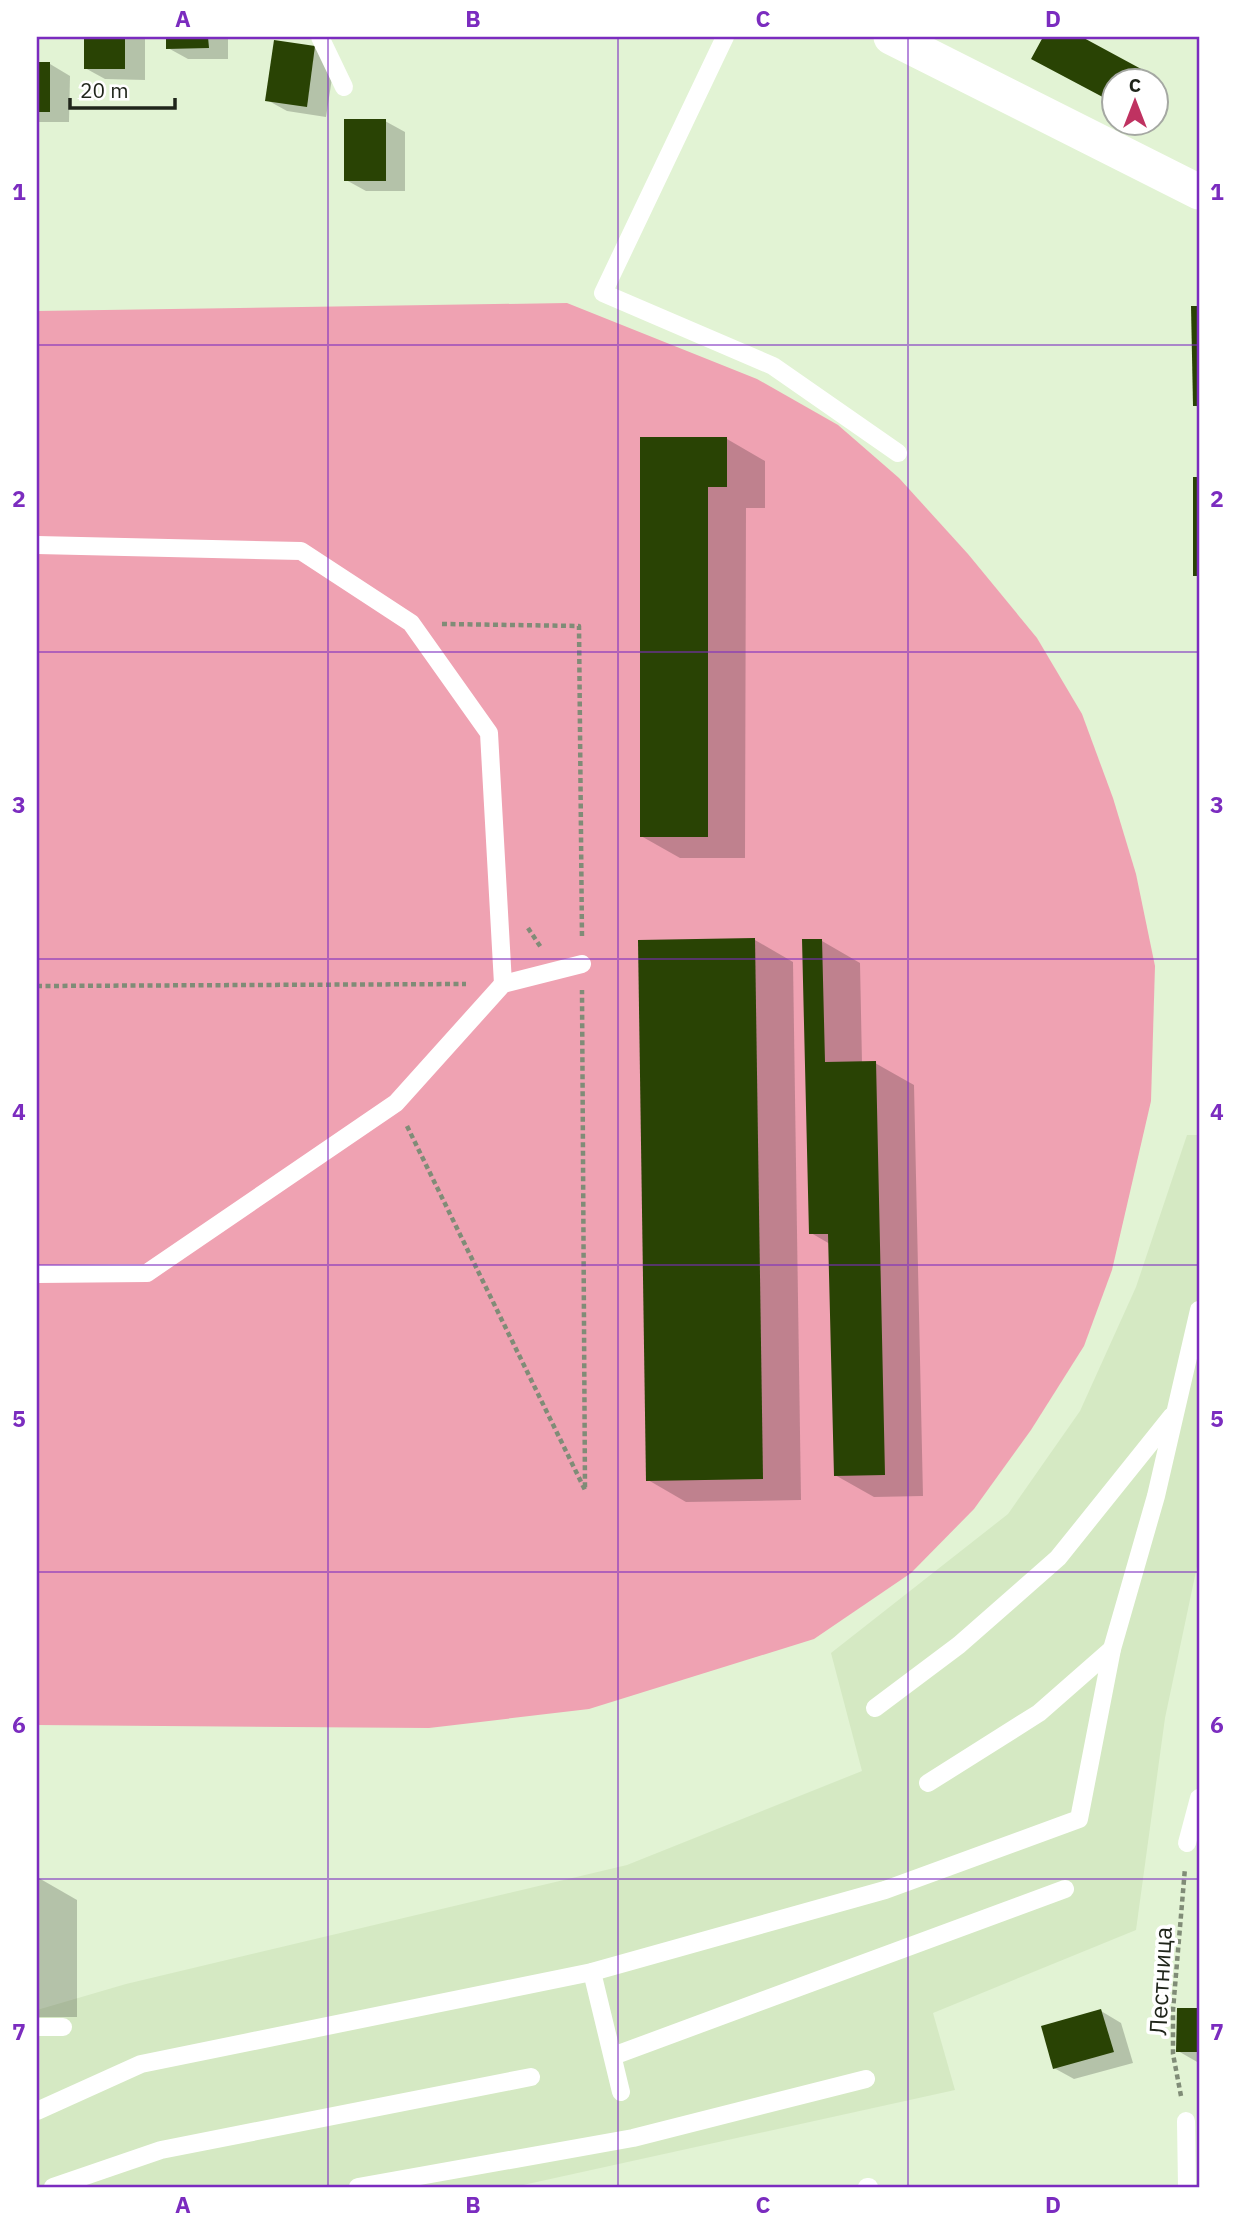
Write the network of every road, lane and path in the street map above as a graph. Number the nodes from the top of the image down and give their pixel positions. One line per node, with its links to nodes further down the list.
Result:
1 (320, 37): 4 (lane)
2 (725, 37): 6 (lane)
3 (891, 37): 5 (street)
4 (344, 87)
5 (1199, 192)
6 (898, 453)
7 (37, 545): 8 (lane)
8 (411, 623): 9 (path); 10 (lane)
9 (582, 964): 10 (lane); 12 (path)
10 (503, 984): 11 (path); 12 (lane)
11 (37, 986)
12 (396, 1103): 13 (lane)
13 (37, 1274)
14 (1199, 1310): 15 (lane)
15 (1176, 1410): 16 (lane); 17 (lane)
16 (1112, 1649): 18 (lane); 22 (lane)
17 (874, 1708)
18 (928, 1783)
19 (1199, 1798): 20 (lane)
20 (1187, 1843): 30 (path, Лестница)
21 (1065, 1889): 25 (lane)
22 (592, 1972): 25 (lane); 29 (lane)
23 (37, 2027): 24 (lane)
24 (63, 2027)
25 (613, 2056): 28 (lane)
26 (531, 2077): 31 (lane)
27 (866, 2079): 32 (lane)
28 (621, 2092)
29 (37, 2111)
30 (1186, 2121): 33 (lane)
31 (52, 2187)
32 (358, 2187)
33 (1187, 2187)

